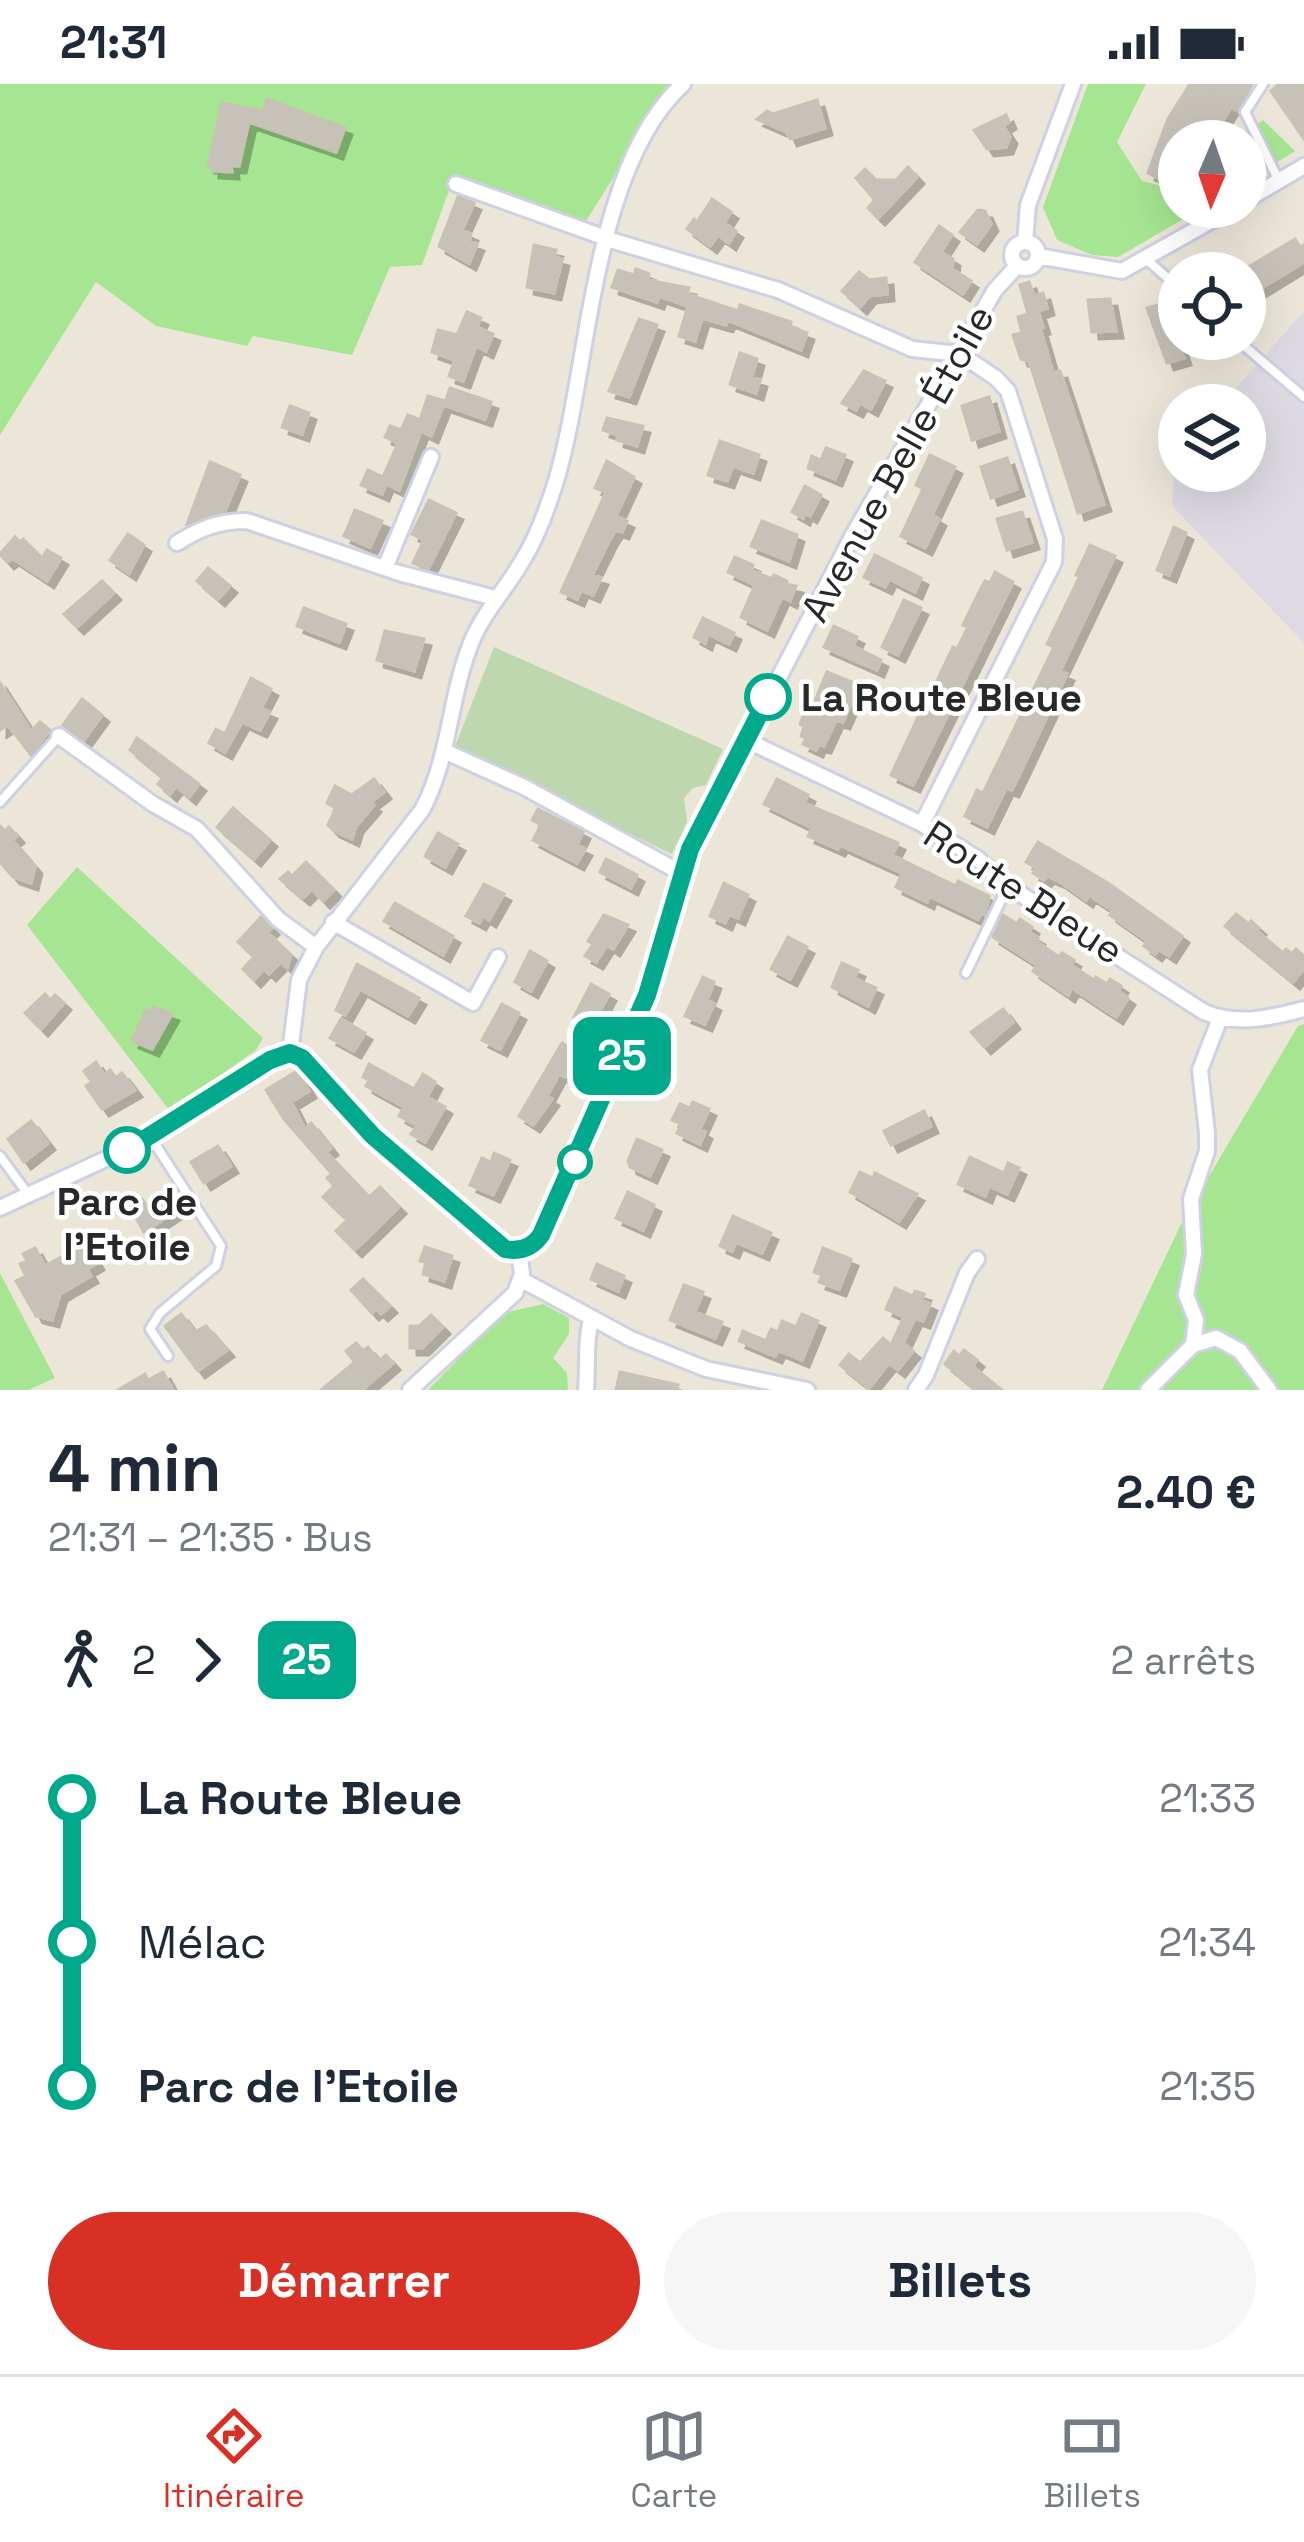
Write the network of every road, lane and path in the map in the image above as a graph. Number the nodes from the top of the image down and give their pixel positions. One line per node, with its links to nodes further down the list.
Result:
1 (683, 84): 9 (street)
2 (1072, 84): 10 (street)
3 (1263, 84): 5 (lane)
4 (1304, 166): 5 (street)
5 (1279, 181): 7 (street)
6 (456, 184): 9 (street)
7 (1266, 189)
8 (1201, 228): 12 (street)
9 (608, 239): 15 (street); 21 (street)
10 (1025, 242): 11 (street); 13 (street)
11 (1038, 256): 12 (street); 13 (street)
12 (1148, 260): 14 (lane)
13 (1017, 266): 15 (street, Avenue Belle Étoile)
14 (1158, 269)
15 (959, 355): 23 (street, Avenue Belle Étoile); 26 (street)
16 (1261, 360): 17 (lane)
17 (1304, 397)
18 (431, 457): 20 (street)
19 (177, 543): 20 (street)
20 (385, 568): 21 (street)
21 (495, 598): 24 (street)
22 (59, 736): 25 (lane); 30 (street)
23 (746, 740): 26 (street, Route Bleue); 27 (street, Avenue Belle Étoile)
24 (444, 752): 27 (street); 29 (street)
25 (0, 802)
26 (922, 824): 28 (street, Route Bleue)
27 (681, 873): 40 (street, Avenue Belle Étoile)
28 (1008, 886): 32 (lane); 34 (street, Route Bleue)
29 (333, 922): 30 (street); 31 (street)
30 (316, 946): 35 (street)
31 (498, 957)
32 (966, 973)
33 (1304, 1009): 34 (street)
34 (1220, 1018): 44 (street)
35 (290, 1053): 36 (street); 40 (street)
36 (151, 1138): 38 (street); 45 (lane)
37 (0, 1156): 38 (lane)
38 (28, 1195): 39 (street)
39 (0, 1208)
40 (519, 1251): 42 (street)
41 (977, 1259): 49 (street)
42 (522, 1280): 43 (street); 46 (street)
43 (591, 1318): 47 (street); 48 (street)
44 (1193, 1345): 50 (street); 51 (street)
45 (168, 1357)
46 (410, 1390)
47 (586, 1390)
48 (807, 1390)
49 (916, 1390)
50 (1148, 1390)
51 (1269, 1390)

